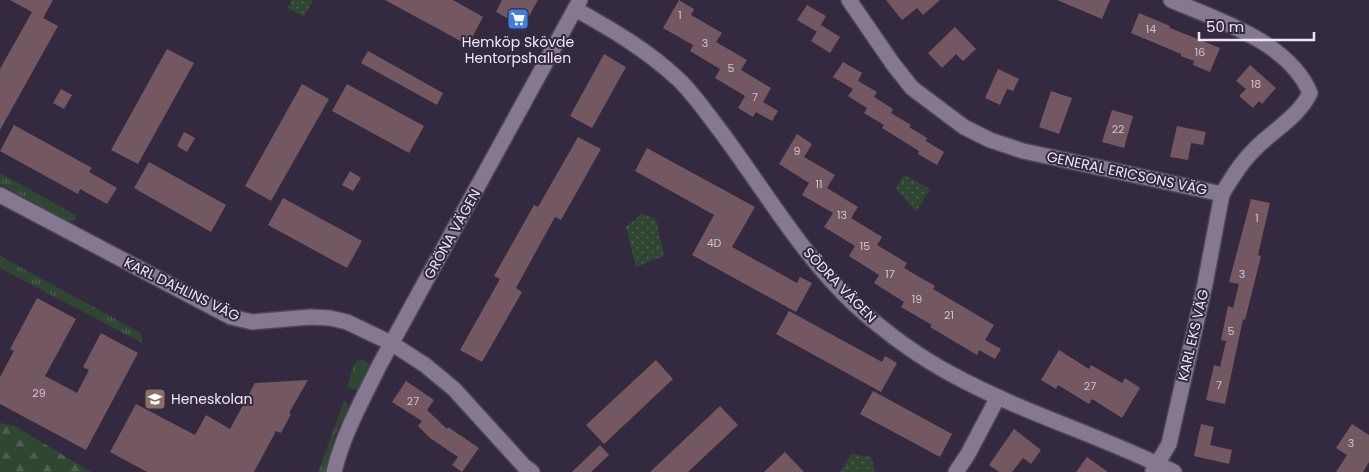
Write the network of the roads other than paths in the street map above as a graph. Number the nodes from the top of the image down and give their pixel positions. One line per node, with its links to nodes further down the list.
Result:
1 (849, 0): 4 (street, GENERAL ERICSONS VÄG)
2 (1171, 0): 4 (street, GENERAL ERICSONS VÄG)
3 (577, 4): 6 (street, GRÖNA VÄGEN); 7 (street, SÖDRA VÄGEN)
4 (1222, 194): 8 (street, KARL EKS VÄG)
5 (0, 195): 6 (street, KARL DAHLINS VÄG)
6 (391, 343): 9 (street, GRÖNA VÄGEN); 10 (street, KARL DAHLINS VÄG)
7 (998, 397): 8 (street, SÖDRA VÄGEN); 11 (street)
8 (1155, 468): 12 (street, SÖDRA VÄGEN)
9 (334, 472)
10 (532, 472)
11 (956, 472)
12 (1174, 472)

